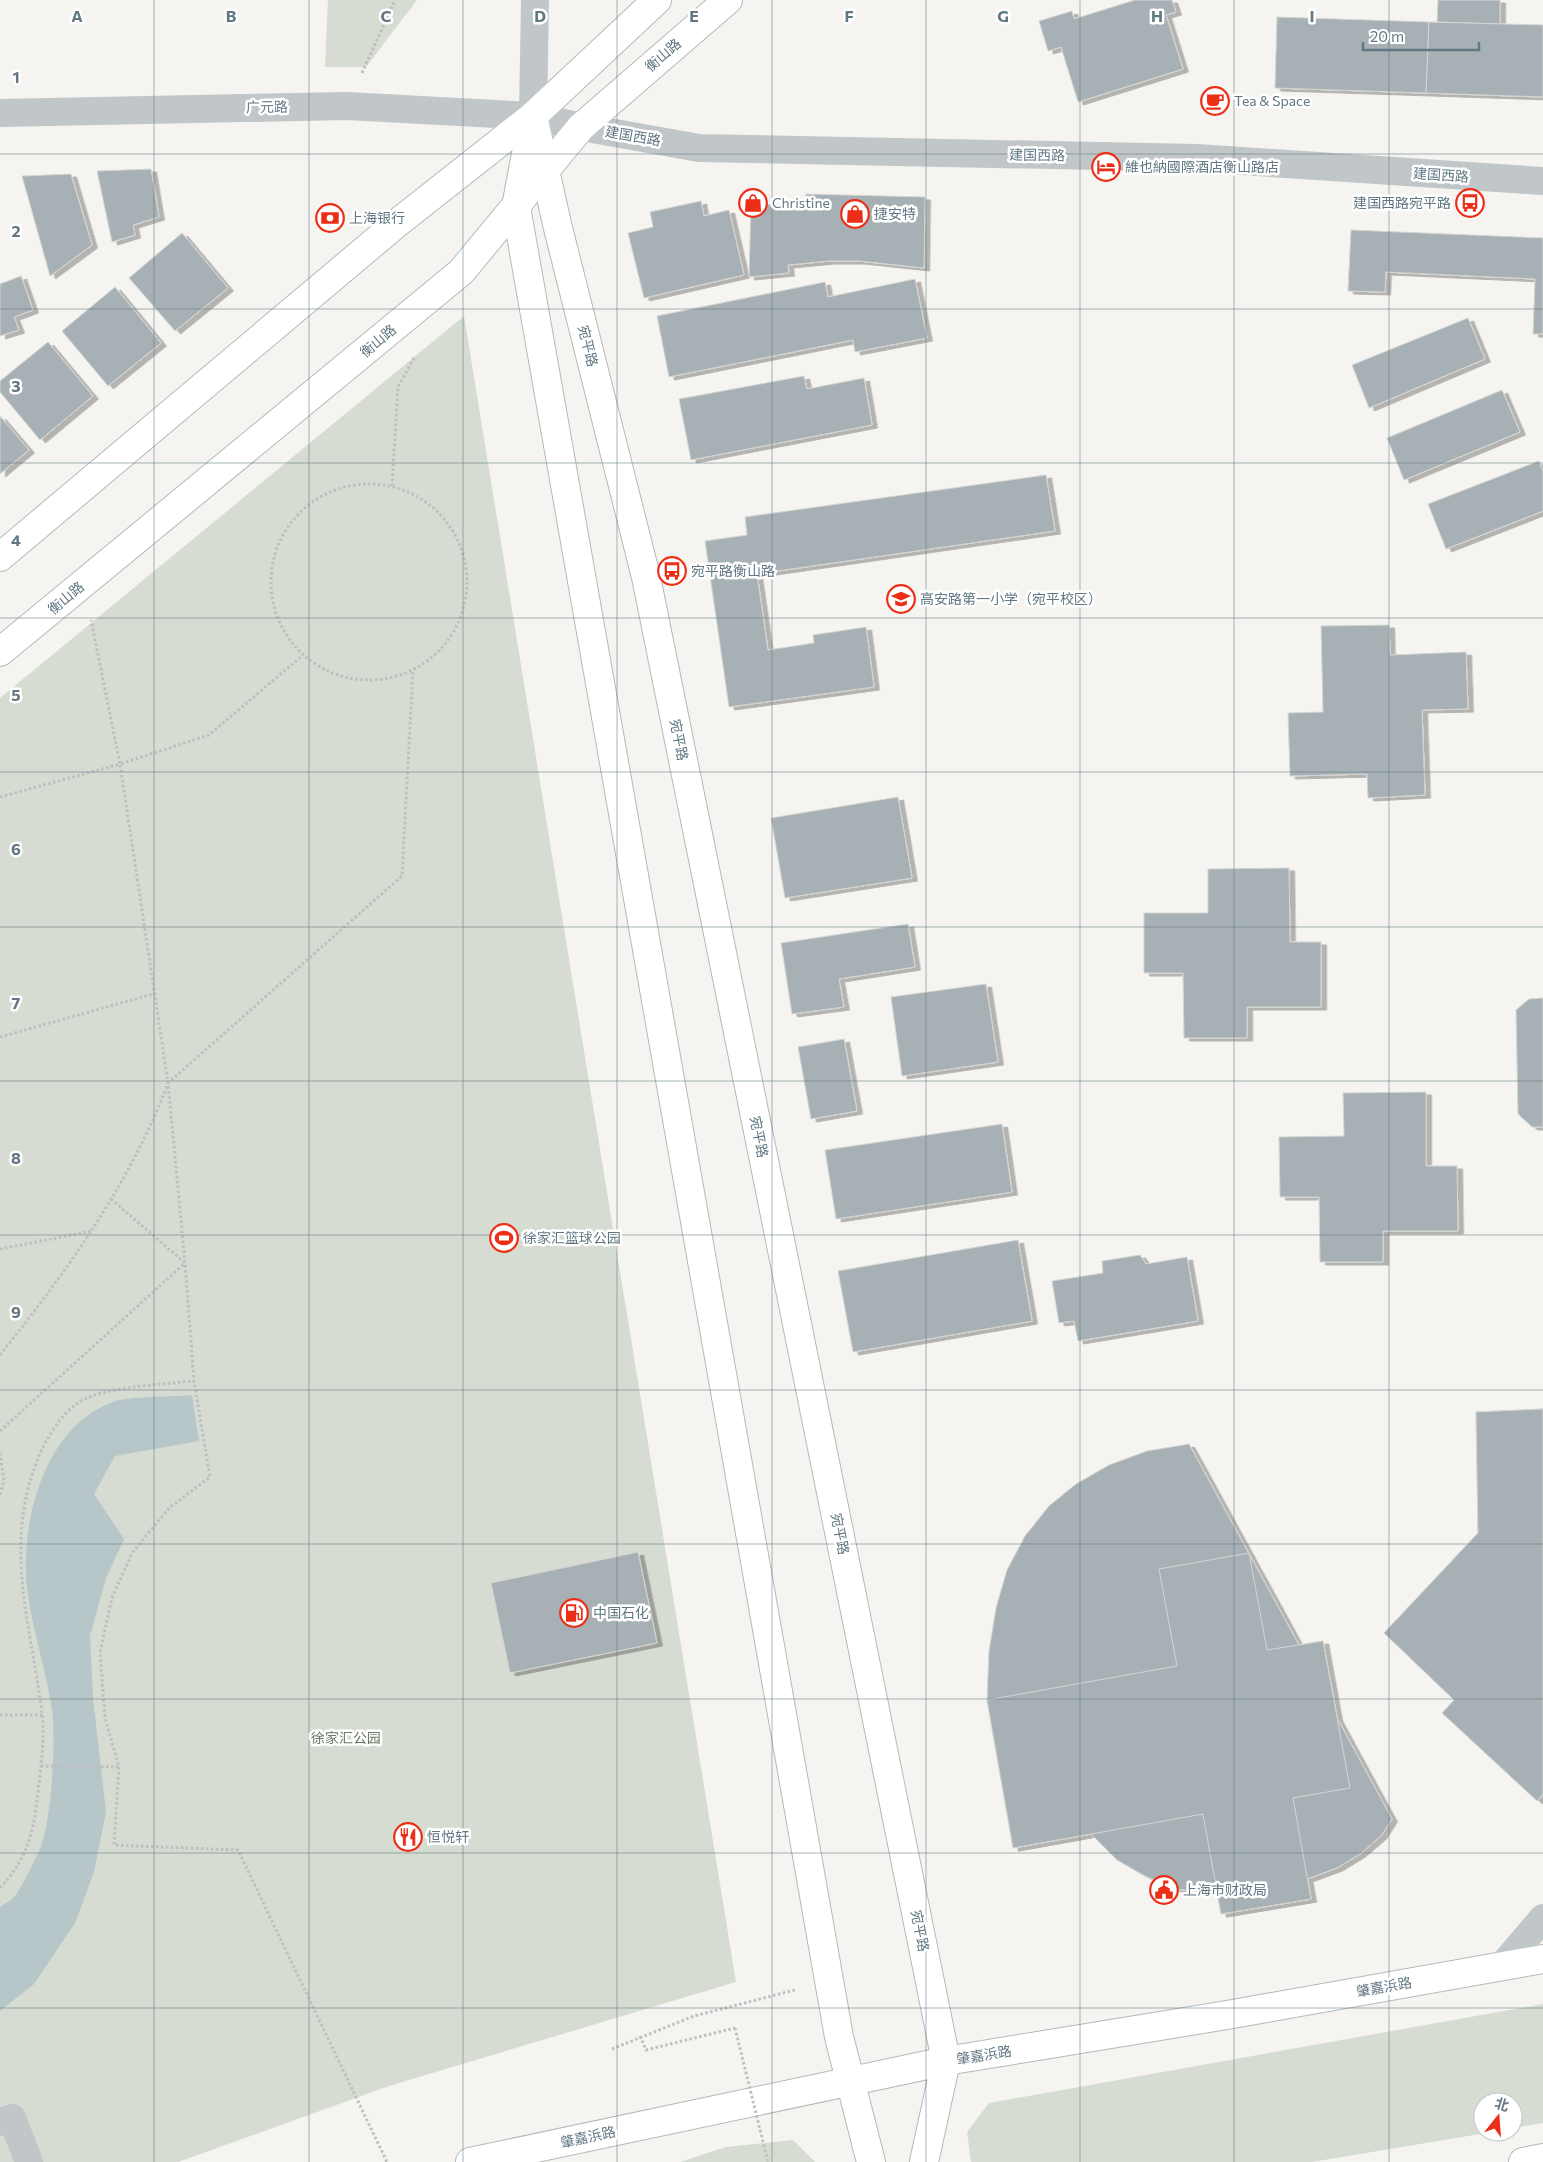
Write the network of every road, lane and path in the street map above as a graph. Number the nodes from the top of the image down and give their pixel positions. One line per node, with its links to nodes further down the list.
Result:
1 (395, 0): 5 (path)
2 (534, 0): 7 (street, 宛平路)
3 (657, 0): 7 (main road)
4 (728, 0): 8 (main road, 衡山路)
5 (347, 106): 6 (street, 广元路); 7 (street, 广元路)
6 (0, 112)
7 (533, 116): 8 (street, 建国西路); 9 (main road, 宛平路); 11 (main road, 宛平路); 14 (main road)
8 (581, 127): 9 (main road, 衡山路); 10 (street, 建国西路)
9 (545, 172): 11 (main road, 衡山路); 46 (main road, 宛平路)
10 (1543, 181)
11 (516, 207): 15 (main road, 衡山路); 47 (main road, 宛平路)
12 (416, 354): 13 (path)
13 (392, 486): 17 (path); 18 (path)
14 (0, 557)
15 (84, 583): 16 (main road, 衡山路); 19 (path)
16 (0, 652)
17 (303, 655): 18 (path); 19 (path)
18 (413, 670): 23 (path)
19 (120, 764): 20 (path); 21 (path)
20 (0, 797)
21 (153, 994): 22 (path); 23 (path)
22 (0, 1037)
23 (168, 1083): 24 (path); 27 (path)
24 (111, 1199): 25 (path); 27 (path)
25 (92, 1231): 26 (path); 28 (path)
26 (0, 1249)
27 (185, 1263): 29 (path); 30 (path)
28 (0, 1355)
29 (194, 1380): 33 (path); 38 (path)
30 (0, 1431)
31 (0, 1453): 32 (path)
32 (0, 1495)
33 (15, 1554)
34 (16, 1563): 36 (path)
35 (0, 1715): 36 (path)
36 (42, 1715): 37 (path)
37 (41, 1766): 38 (path); 39 (path)
38 (119, 1767): 51 (path)
39 (0, 1888)
40 (1543, 1918): 42 (street)
41 (1543, 1959): 42 (main road, 肇嘉浜路)
42 (1502, 1966): 46 (main road, 肇嘉浜路)
43 (796, 1990): 44 (path)
44 (640, 2036): 45 (path); 53 (path, bridge)
45 (612, 2049)
46 (946, 2061): 47 (main road, 肇嘉浜路); 55 (main road, 宛平路)
47 (850, 2081): 52 (main road, 肇嘉浜路); 54 (main road, 宛平路)
48 (0, 2122): 50 (street)
49 (1543, 2158): 56 (main road)
50 (30, 2162)
51 (387, 2162)
52 (470, 2162)
53 (768, 2162)
54 (871, 2162)
55 (924, 2162)
56 (1523, 2162)

